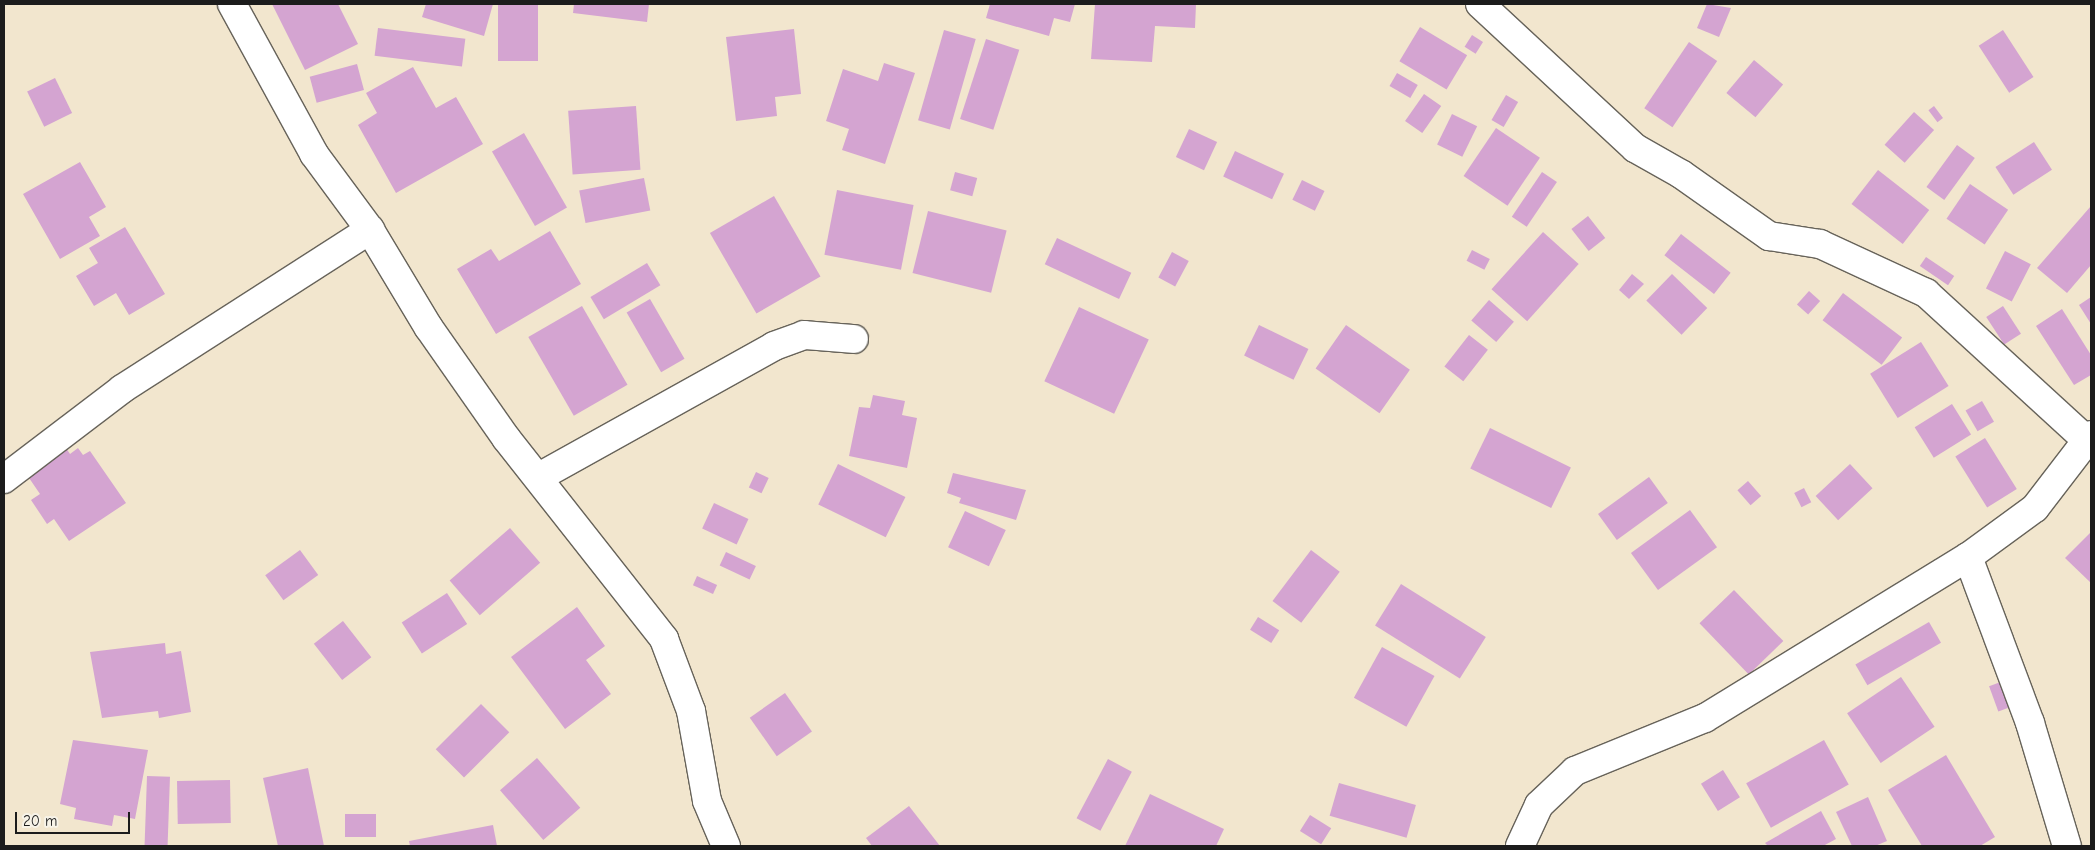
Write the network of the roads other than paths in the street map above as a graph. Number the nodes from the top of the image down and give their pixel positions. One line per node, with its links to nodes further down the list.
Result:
1 (232, 4): 3 (street)
2 (1480, 4): 5 (street)
3 (370, 230): 6 (street); 7 (street)
4 (854, 339): 6 (street)
5 (2089, 439): 8 (street)
6 (539, 476): 9 (street)
7 (4, 479)
8 (1968, 557): 10 (street); 11 (street)
9 (726, 846)
10 (1520, 846)
11 (2068, 846)

